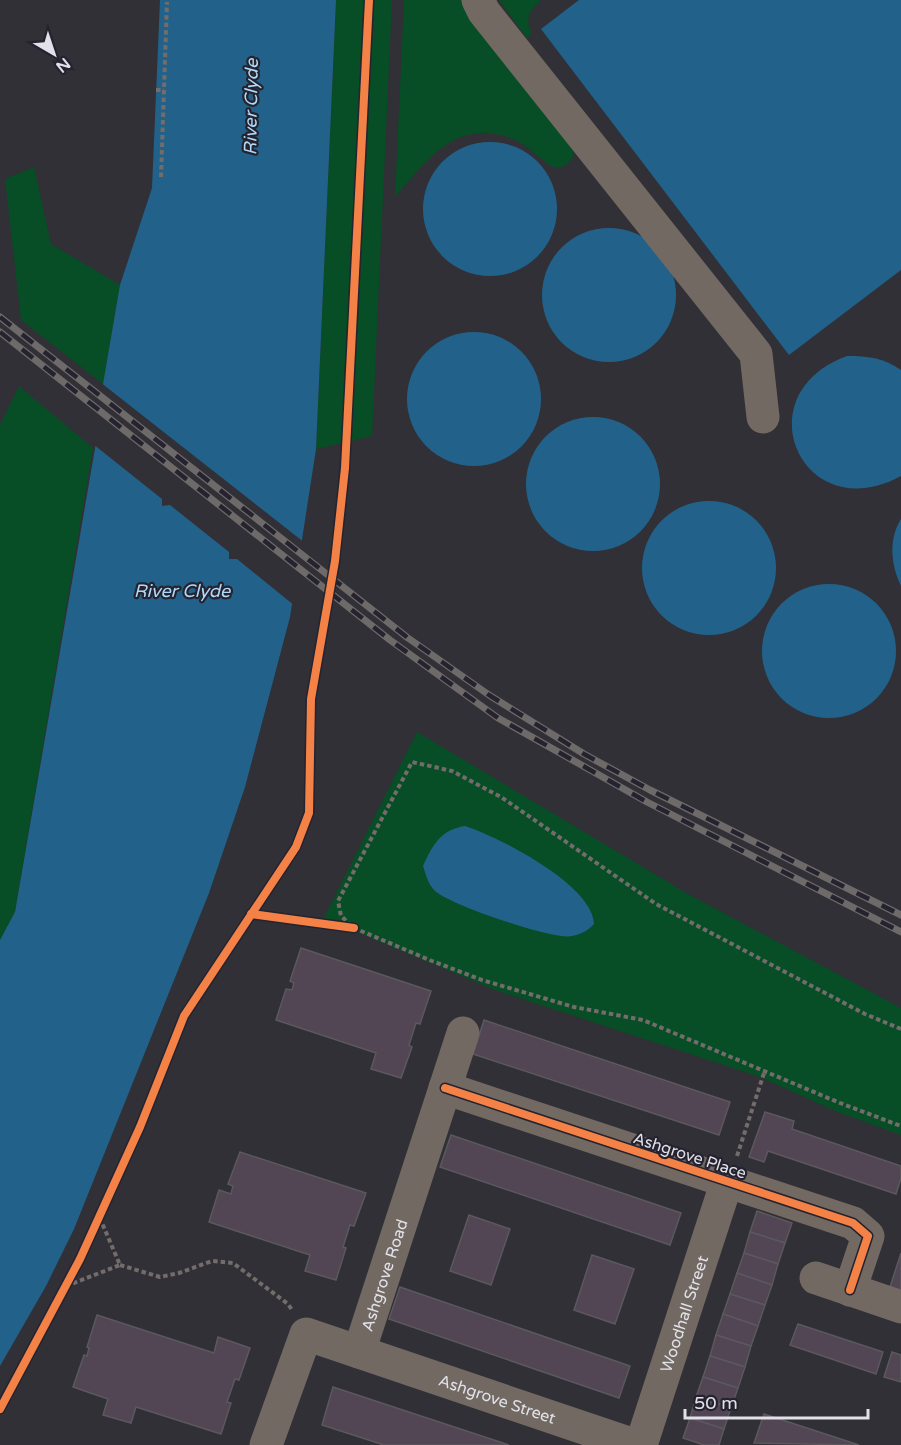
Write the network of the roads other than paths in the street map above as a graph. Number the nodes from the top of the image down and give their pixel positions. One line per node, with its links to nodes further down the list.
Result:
1 (478, 0): 2 (street)
2 (763, 417)
3 (464, 1034): 4 (street, Ashgrove Road)
4 (445, 1088): 5 (street, Ashgrove Place); 9 (street, Ashgrove Road)
5 (727, 1181): 7 (street, Ashgrove Place); 12 (street, Woodhall Street)
6 (816, 1278): 7 (street)
7 (850, 1290): 8 (street)
8 (901, 1307)
9 (358, 1352): 10 (street, Ashgrove Road); 11 (street, Ashgrove Street)
10 (266, 1445)
11 (634, 1445)
12 (641, 1445)

